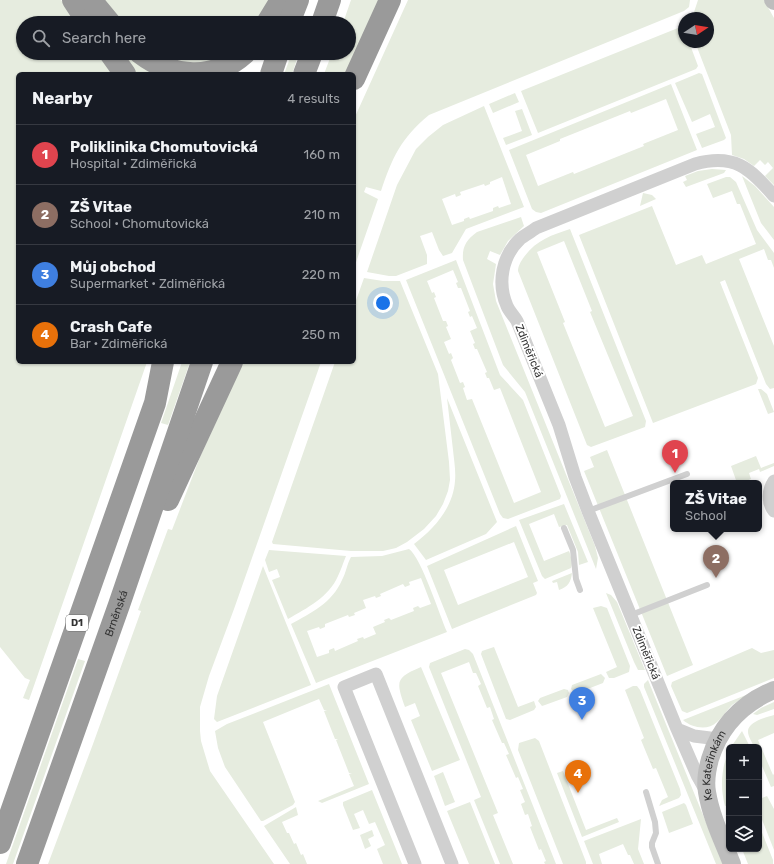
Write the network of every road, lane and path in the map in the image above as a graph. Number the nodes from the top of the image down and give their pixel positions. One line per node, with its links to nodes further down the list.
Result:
1 (69, 0): 7 (highway)
2 (73, 0): 7 (highway)
3 (281, 0): 8 (highway)
4 (298, 0): 9 (highway)
5 (330, 0): 10 (highway)
6 (390, 0): 21 (highway)
7 (96, 14)
8 (271, 16)
9 (292, 16)
10 (324, 16)
11 (115, 60): 16 (highway)
12 (152, 60): 17 (highway)
13 (237, 60): 18 (highway)
14 (276, 60): 19 (highway)
15 (309, 60): 20 (highway)
16 (124, 72)
17 (182, 72)
18 (213, 72)
19 (272, 72)
20 (305, 72)
21 (356, 75)
22 (774, 196): 32 (street, Zdiměřická)
23 (162, 364): 27 (highway)
24 (168, 364): 27 (highway, D1)
25 (201, 364): 37 (highway, Brněnská)
26 (231, 364): 37 (highway)
27 (155, 403): 44 (highway, D1)
28 (687, 474): 30 (lane)
29 (670, 480): 32 (lane)
30 (671, 480)
31 (774, 481): 33 (street)
32 (588, 511): 38 (street, Zdiměřická)
33 (774, 511)
34 (564, 528): 36 (lane)
35 (707, 585): 38 (lane)
36 (580, 590)
37 (119, 605): 45 (highway, Brněnská)
38 (631, 615): 40 (street, Zdiměřická)
39 (774, 690): 41 (street, Ke Kateřinkám)
40 (677, 729): 41 (street); 43 (street, Zdiměřická)
41 (718, 739): 43 (street, Ke Kateřinkám)
42 (646, 792): 48 (lane)
43 (707, 792): 49 (street, Ke Kateřinkám)
44 (0, 843)
45 (27, 864)
46 (415, 864): 47 (street)
47 (452, 864)
48 (658, 864)
49 (732, 864)

